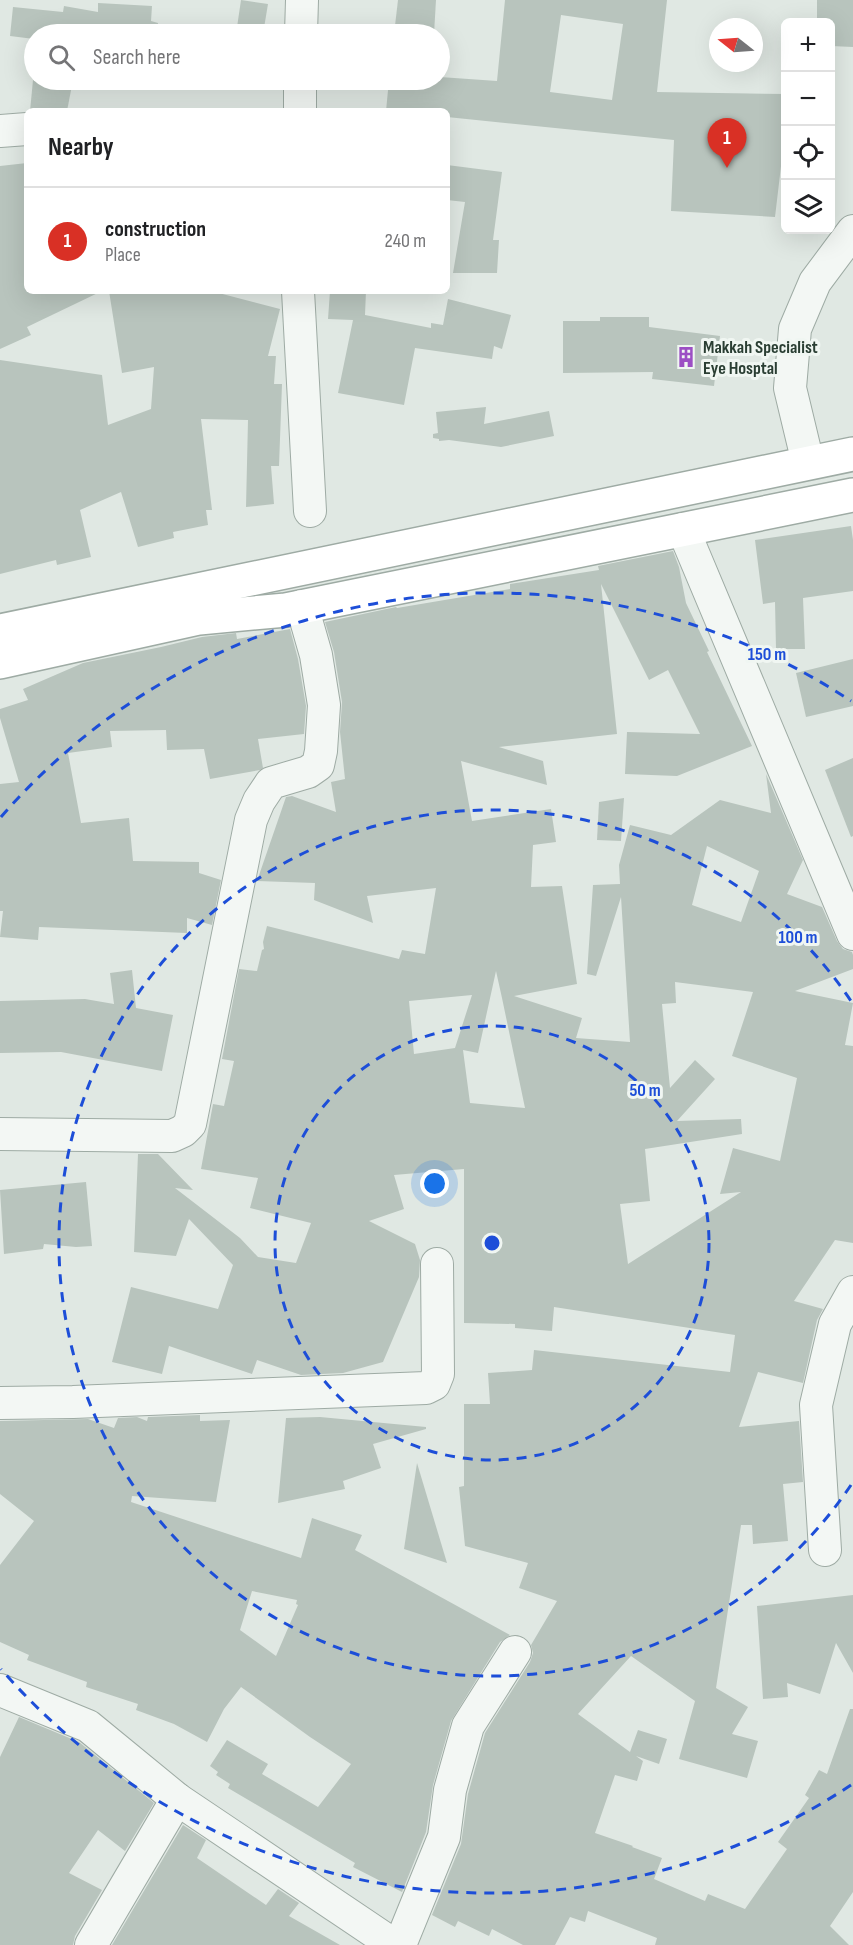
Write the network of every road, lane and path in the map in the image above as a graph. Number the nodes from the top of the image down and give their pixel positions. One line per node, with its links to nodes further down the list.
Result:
1 (302, 0): 2 (street)
2 (301, 24)
3 (300, 90): 4 (street)
4 (300, 108)
5 (24, 129): 6 (street)
6 (0, 131)
7 (853, 231): 10 (street)
8 (298, 294): 12 (street)
9 (853, 454): 10 (main road)
10 (808, 463): 15 (main road)
11 (853, 495): 13 (main road)
12 (310, 511)
13 (683, 529): 14 (main road); 17 (street)
14 (302, 606): 16 (main road); 18 (street)
15 (0, 632)
16 (0, 662)
17 (853, 934)
18 (0, 1134)
19 (437, 1264): 21 (street)
20 (853, 1292): 22 (street)
21 (0, 1403)
22 (825, 1550)
23 (515, 1652): 28 (street)
24 (0, 1689): 25 (street)
25 (177, 1799): 26 (street); 27 (street)
26 (91, 1945)
27 (394, 1945)
28 (400, 1945)

